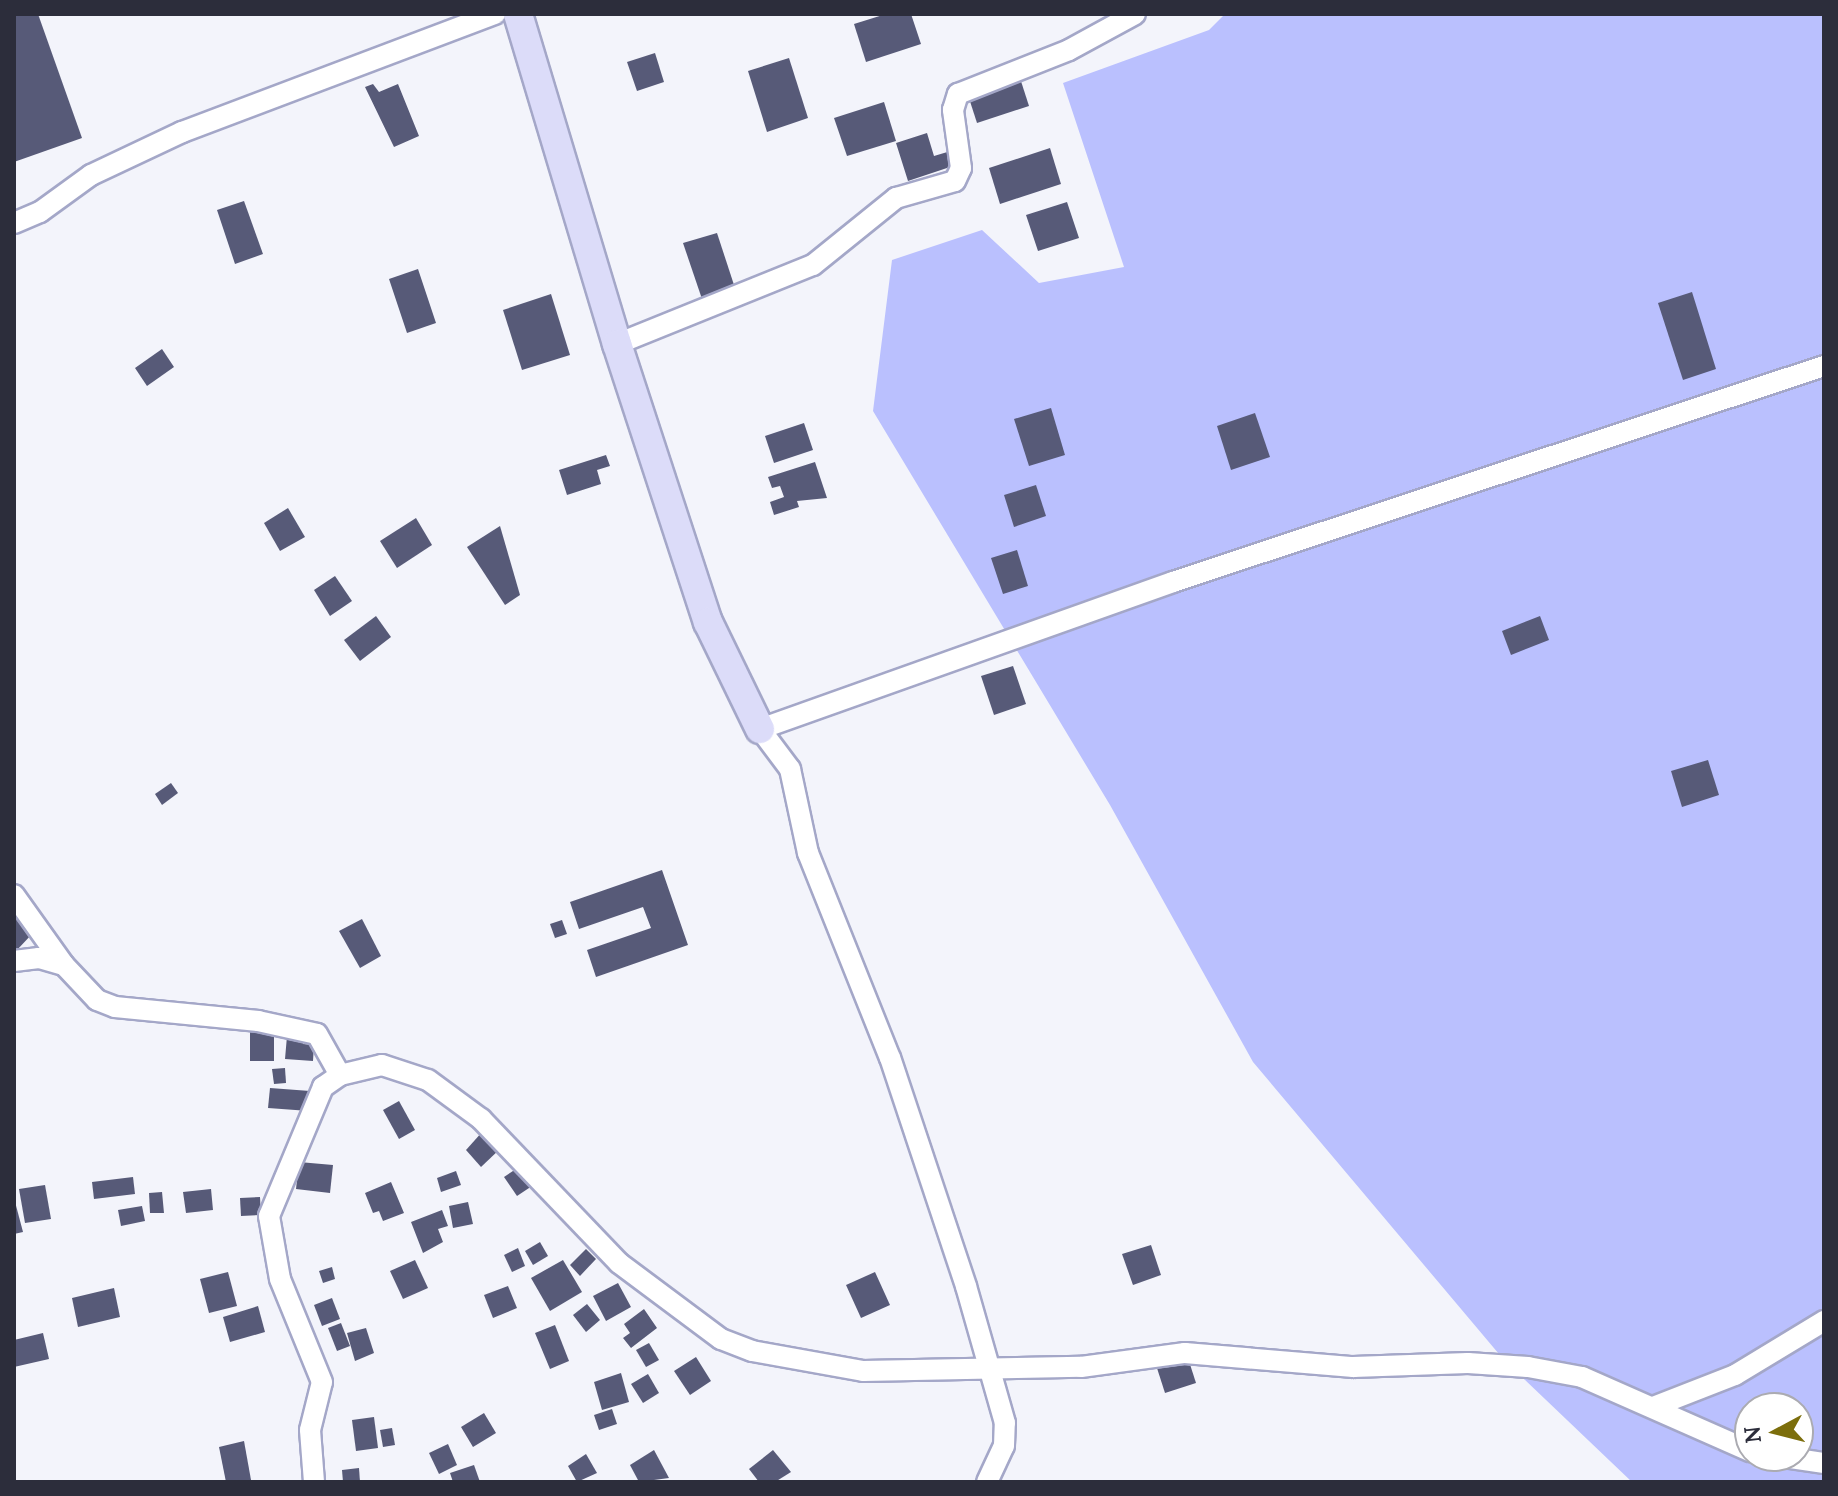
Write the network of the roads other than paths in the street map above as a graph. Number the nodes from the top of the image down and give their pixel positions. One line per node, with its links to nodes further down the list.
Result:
1 (495, 14): 4 (street)
2 (518, 14): 5 (street)
3 (1135, 14): 5 (street)
4 (14, 223)
5 (617, 344): 7 (street)
6 (1824, 366): 7 (street)
7 (760, 729): 13 (street)
8 (14, 895): 10 (street)
9 (14, 961): 10 (street)
10 (64, 965): 11 (street)
11 (340, 1075): 13 (street); 16 (street)
12 (1824, 1321): 14 (street)
13 (990, 1366): 14 (street); 17 (street)
14 (1653, 1407): 15 (street)
15 (1734, 1444)
16 (314, 1482)
17 (987, 1482)

